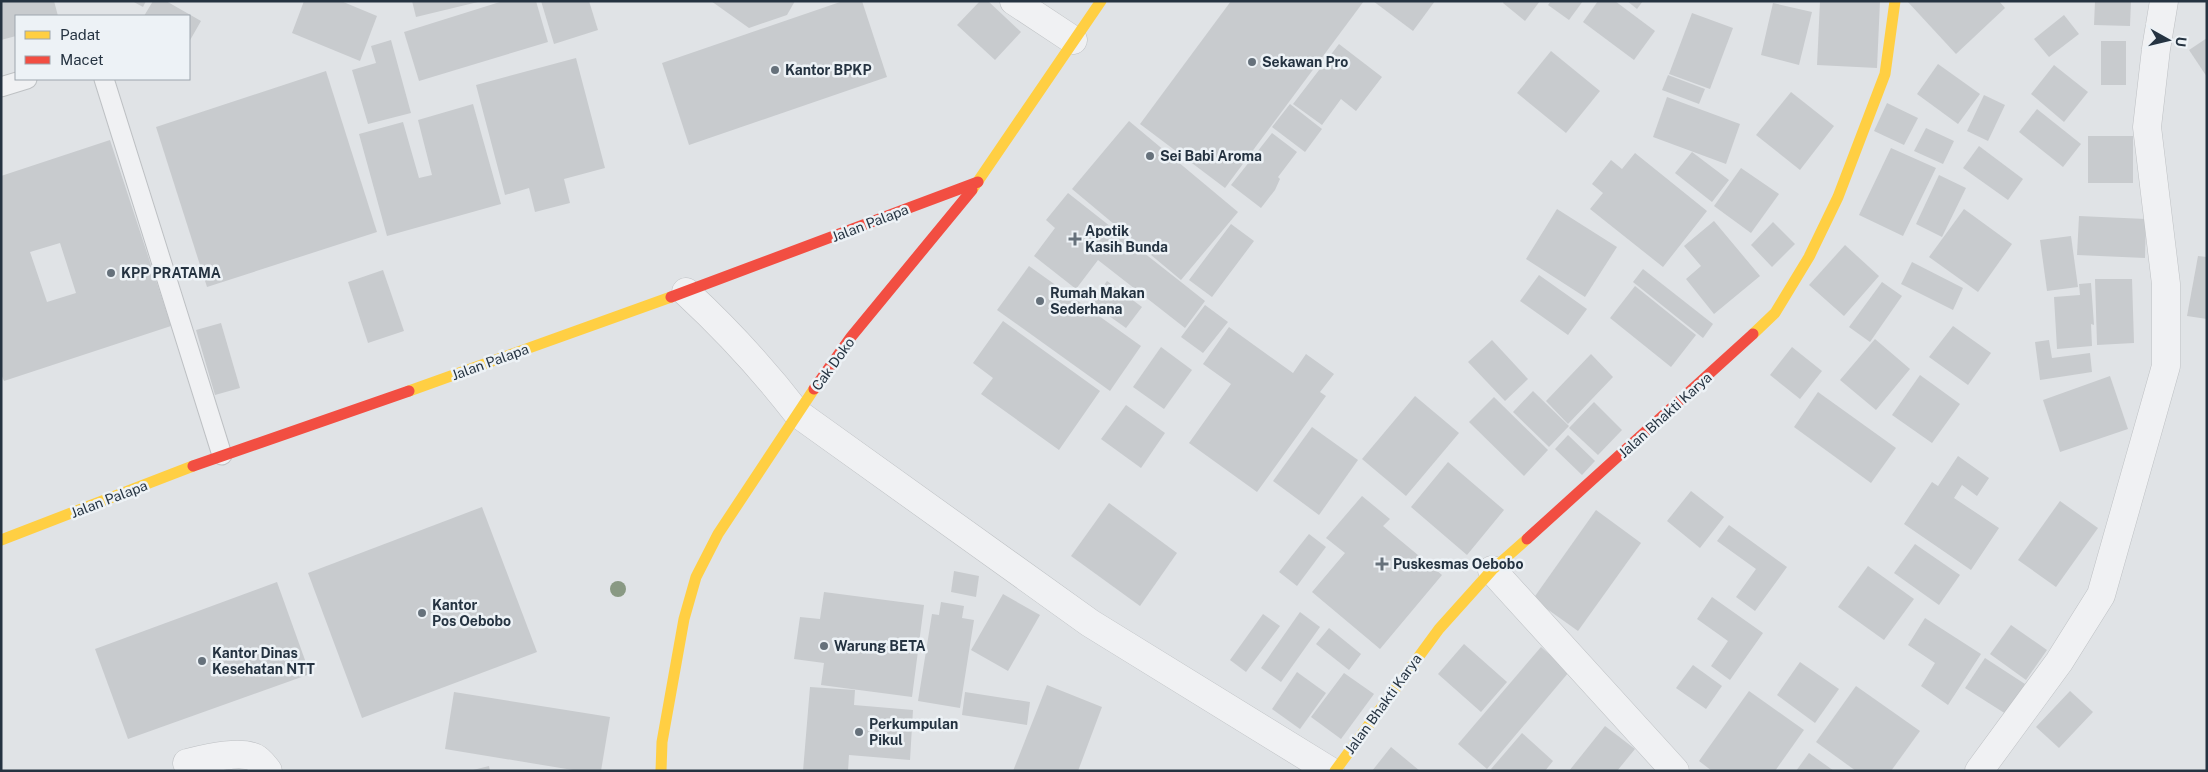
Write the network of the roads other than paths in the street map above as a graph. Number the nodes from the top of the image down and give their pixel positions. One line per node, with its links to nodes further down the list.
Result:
1 (1014, 1): 5 (street)
2 (1101, 1): 5 (main road, Cak Doko)
3 (1895, 1): 14 (main road, Jalan Bhakti Karya)
4 (2164, 1): 21 (street)
5 (1073, 40): 9 (main road, Cak Doko)
6 (24, 80): 8 (lane)
7 (104, 80): 12 (lane)
8 (1, 87)
9 (978, 182): 10 (main road, Jalan Palapa); 11 (main road, Cak Doko)
10 (686, 292): 11 (street); 12 (main road, Jalan Palapa)
11 (798, 413): 17 (main road, Cak Doko); 18 (street)
12 (222, 455): 13 (main road, Jalan Palapa)
13 (1, 540)
14 (1492, 570): 19 (main road, Jalan Bhakti Karya); 20 (street)
15 (187, 763): 16 (street)
16 (268, 771)
17 (661, 771)
18 (1330, 771)
19 (1334, 771)
20 (1675, 771)
21 (1979, 771)

